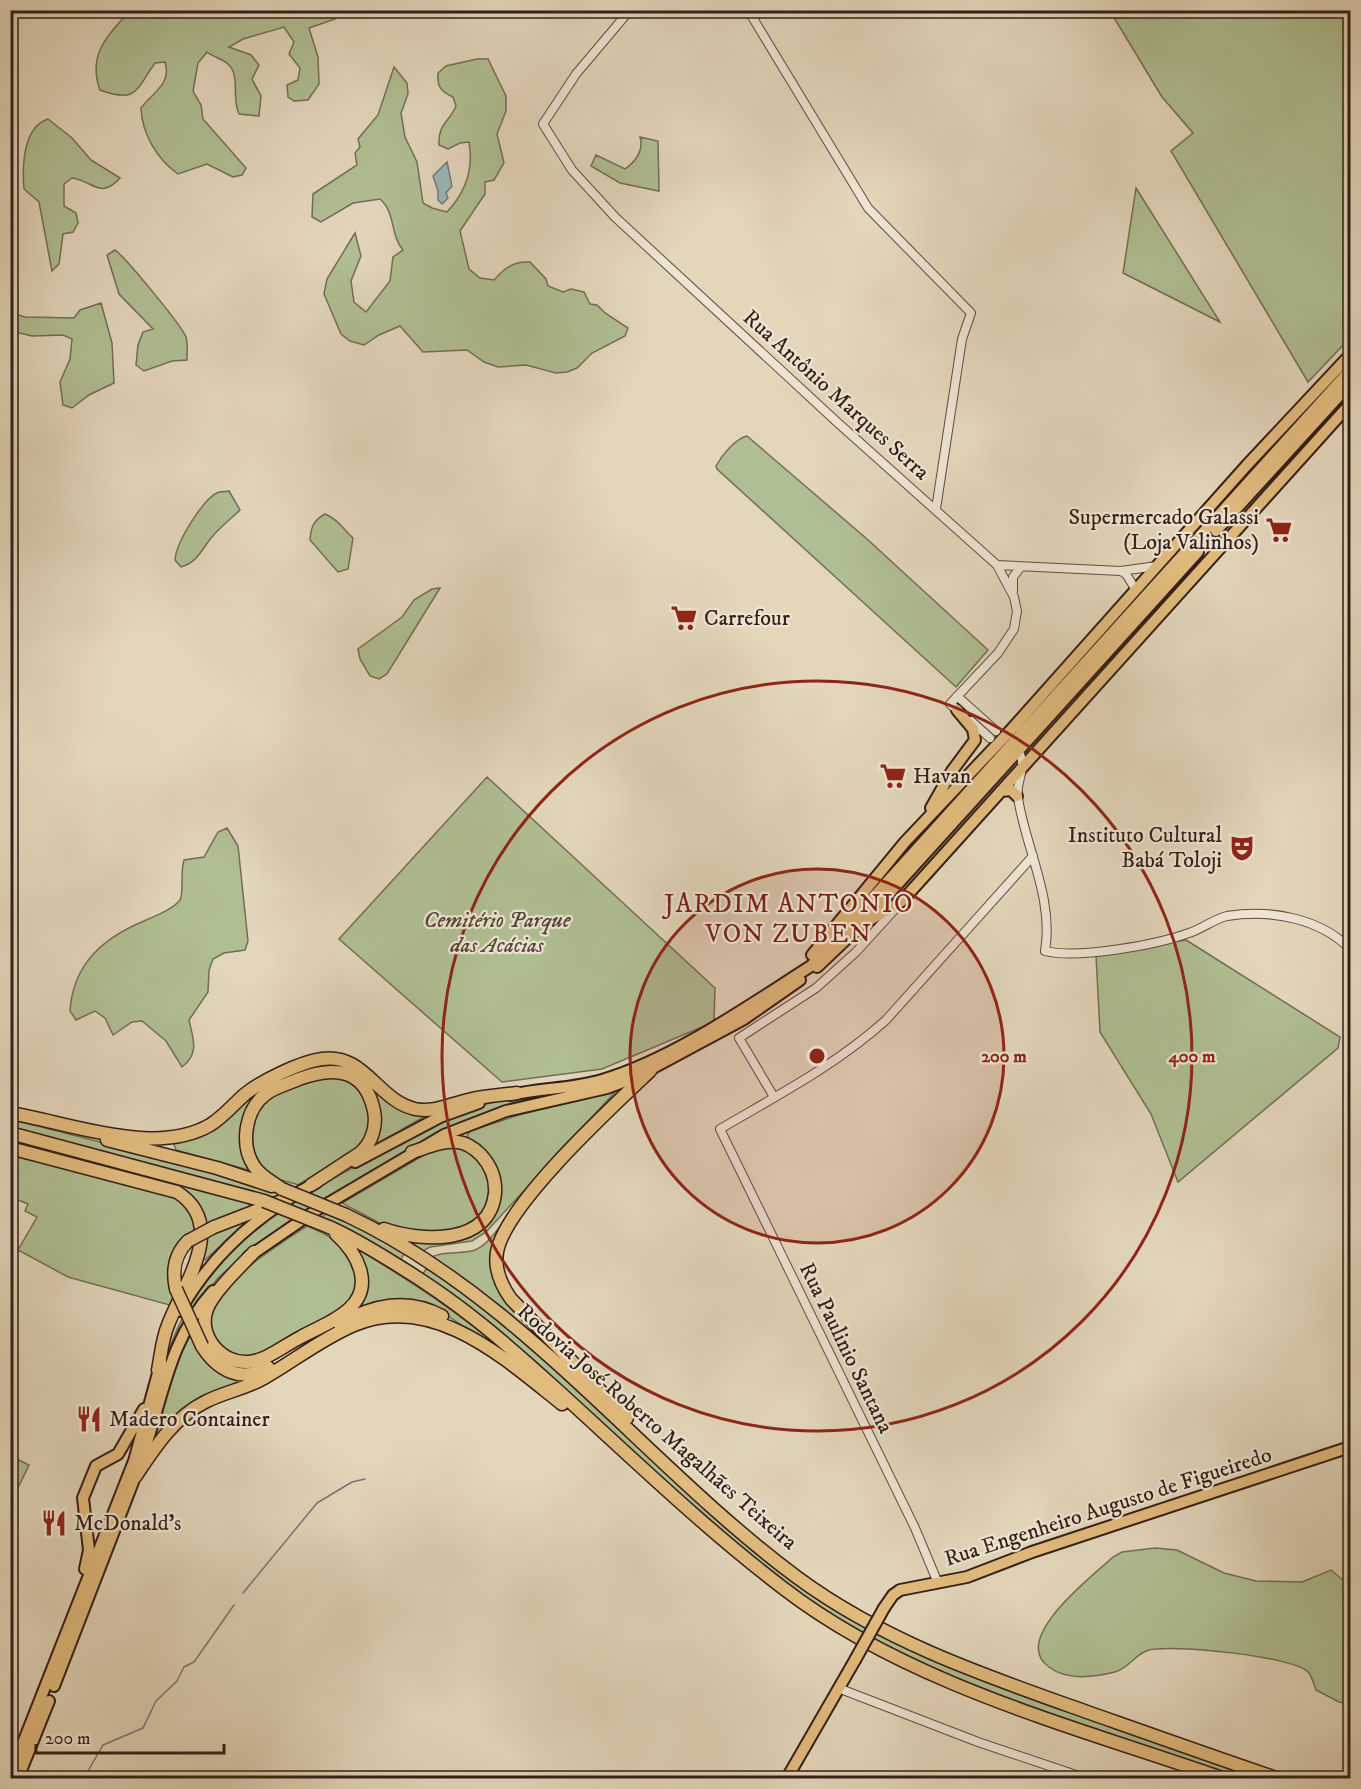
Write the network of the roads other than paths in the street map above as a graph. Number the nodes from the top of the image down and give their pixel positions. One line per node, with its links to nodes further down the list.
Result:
1 (630, 10): 7 (street, Rua Antônio Marques Serra)
2 (748, 10): 7 (street)
3 (1350, 355): 9 (main road)
4 (1350, 370): 19 (main road)
5 (1350, 384): 25 (main road)
6 (1350, 404): 18 (main road)
7 (936, 509): 8 (street, Rua Antônio Marques Serra)
8 (997, 565): 10 (street); 13 (street, Rua Antônio Marques Serra)
9 (1157, 566): 11 (street); 12 (main road)
10 (1020, 568): 11 (street); 13 (street)
11 (1120, 571): 12 (street)
12 (1136, 590): 22 (main road)
13 (1013, 593): 14 (street, Rua Antônio Marques Serra)
14 (957, 696): 15 (street, Rua Antônio Marques Serra); 16 (street)
15 (954, 707): 17 (street); 22 (main road)
16 (996, 731)
17 (990, 738)
18 (1020, 764): 20 (main road); 21 (street)
19 (985, 774): 22 (main road); 27 (main road)
20 (1001, 790): 21 (main road); 24 (main road)
21 (1017, 796): 23 (street)
22 (905, 842): 27 (main road)
23 (1033, 856): 26 (street); 30 (street)
24 (902, 901): 25 (main road); 30 (street)
25 (857, 929): 28 (main road)
26 (1350, 950)
27 (792, 978): 29 (main road)
28 (650, 1071): 34 (main road); 45 (highway)
29 (517, 1093): 31 (highway); 35 (main road)
30 (774, 1097): 47 (street, Rua Paulinio Santana)
31 (10, 1114): 36 (highway, Rodovia José Roberto Magalhães Teixeira)
32 (10, 1133): 38 (highway, Rodovia José Roberto Magalhães Teixeira, bridge)
33 (10, 1148): 41 (highway)
34 (412, 1152): 37 (highway); 39 (main road)
35 (311, 1185): 36 (main road); 36 (highway)
36 (285, 1194): 37 (highway, Rodovia José Roberto Magalhães Teixeira, bridge); 40 (highway, bridge); 41 (main road)
37 (350, 1217): 45 (highway, Rodovia José Roberto Magalhães Teixeira)
38 (329, 1227): 39 (highway); 46 (highway, Rodovia José Roberto Magalhães Teixeira)
39 (254, 1252): 44 (main road)
40 (498, 1354): 44 (highway); 46 (highway)
41 (158, 1370): 42 (main road)
42 (153, 1392): 48 (main road); 48 (main road)
43 (1350, 1447): 47 (main road, Rua Engenheiro Augusto de Figueiredo)
44 (135, 1477): 51 (main road)
45 (687, 1483): 55 (highway, Rodovia José Roberto Magalhães Teixeira)
46 (677, 1498): 54 (highway, Rodovia José Roberto Magalhães Teixeira)
47 (938, 1583): 49 (main road, Rua Engenheiro Augusto de Figueiredo, bridge)
48 (74, 1614): 50 (main road)
49 (838, 1688): 52 (main road, Rua Engenheiro Augusto de Figueiredo); 53 (street)
50 (10, 1776)
51 (18, 1779)
52 (787, 1779)
53 (1085, 1779)
54 (1222, 1779)
55 (1276, 1779)

